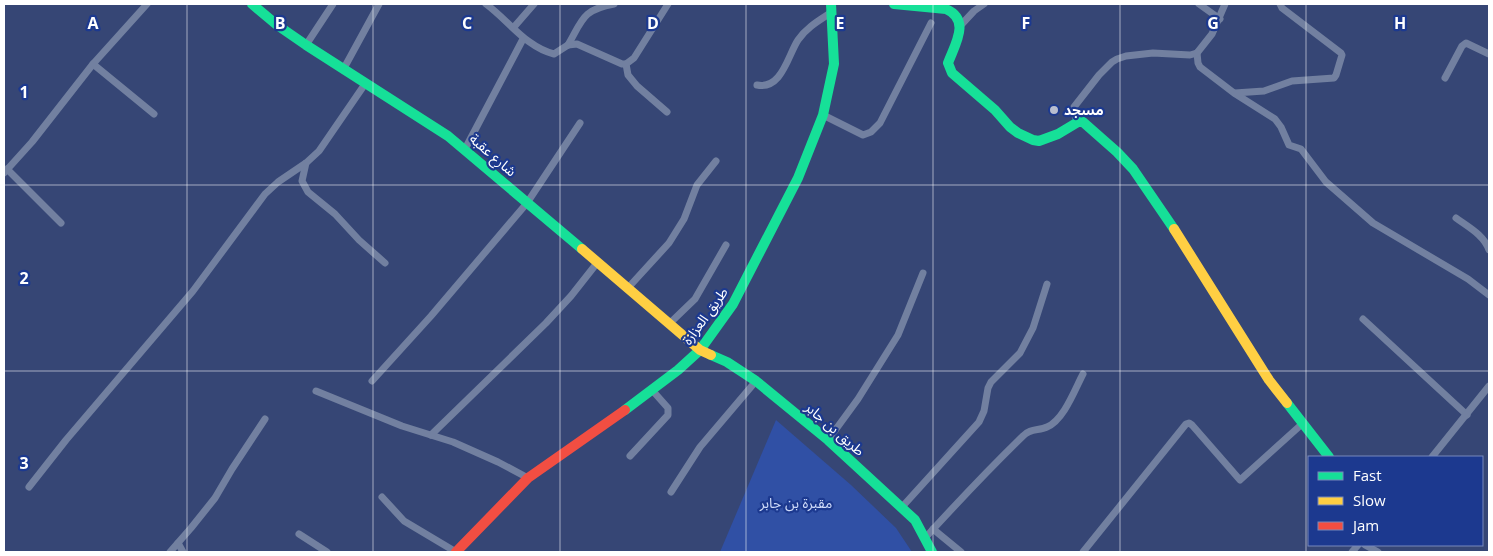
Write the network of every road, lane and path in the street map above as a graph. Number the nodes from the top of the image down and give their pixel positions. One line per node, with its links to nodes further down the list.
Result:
1 (148, 4): 24 (street)
2 (252, 4): 20 (street, شارع عقبة)
3 (333, 4): 20 (street)
4 (379, 4): 26 (street)
5 (486, 4): 18 (street)
6 (534, 4): 18 (street)
7 (614, 4): 21 (street)
8 (668, 4): 25 (street)
9 (894, 4): 17 (street)
10 (984, 4): 17 (street)
11 (1199, 4): 15 (street)
12 (1225, 4): 15 (street)
13 (1280, 4): 30 (street)
14 (831, 8): 29 (street); 33 (street, طريق العزازة)
15 (1220, 19): 22 (street)
16 (931, 23): 33 (street)
17 (961, 25): 34 (street)
18 (514, 27): 19 (street)
19 (523, 39): 21 (street); 36 (street)
20 (306, 45): 26 (street, شارع عقبة)
21 (568, 45): 25 (street)
22 (1197, 53): 30 (street); 34 (street)
23 (1489, 54): 27 (street)
24 (93, 64): 32 (street); 39 (street)
25 (626, 64): 31 (street)
26 (343, 70): 28 (street, شارع عقبة)
27 (1445, 78)
28 (365, 84): 36 (street, شارع عقبة); 38 (street)
29 (757, 85)
30 (1234, 93): 50 (street)
31 (667, 112)
32 (154, 114)
33 (823, 115): 53 (street, طريق العزازة)
34 (1078, 122): 62 (street)
35 (580, 123): 40 (street)
36 (465, 149): 40 (street, شارع عقبة)
37 (716, 161): 49 (street)
38 (306, 163): 45 (street); 69 (street)
39 (6, 171): 42 (street)
40 (527, 203): 46 (street, شارع عقبة); 55 (street)
41 (1456, 218): 44 (street)
42 (61, 223)
43 (726, 245): 52 (street)
44 (1489, 250)
45 (385, 263)
46 (597, 263): 49 (street, شارع عقبة); 63 (street)
47 (923, 273): 64 (street)
48 (1047, 284): 72 (street)
49 (627, 289): 52 (street, شارع عقبة)
50 (1489, 296)
51 (1363, 319): 60 (street)
52 (669, 324): 53 (street, شارع عقبة)
53 (700, 350): 56 (street, طريق بن جابر); 58 (street, طريق العزازة)
54 (1083, 374): 73 (street)
55 (372, 381)
56 (756, 381): 64 (street, طريق بن جابر); 70 (street)
57 (1489, 386): 60 (street)
58 (652, 390): 65 (street); 68 (street, طريق العزازة)
59 (316, 391): 63 (street)
60 (1467, 416): 67 (street)
61 (265, 419): 76 (street)
62 (1302, 424): 66 (street); 84 (street)
63 (431, 435): 68 (street)
64 (828, 440): 72 (street, طريق بن جابر)
65 (630, 456)
66 (1328, 456)
67 (1433, 456)
68 (528, 478): 81 (street, طريق العزازة)
69 (29, 487)
70 (671, 492)
71 (382, 497): 81 (street)
72 (902, 507): 75 (street, طريق بن جابر)
73 (933, 529): 75 (street); 83 (street)
74 (299, 534): 80 (street)
75 (925, 538): 82 (street, طريق بن جابر)
76 (178, 543): 78 (street); 79 (street)
77 (1367, 546): 85 (street)
78 (170, 552)
79 (183, 552)
80 (327, 552)
81 (456, 552)
82 (932, 552)
83 (961, 552)
84 (1083, 552)
85 (1378, 552)

